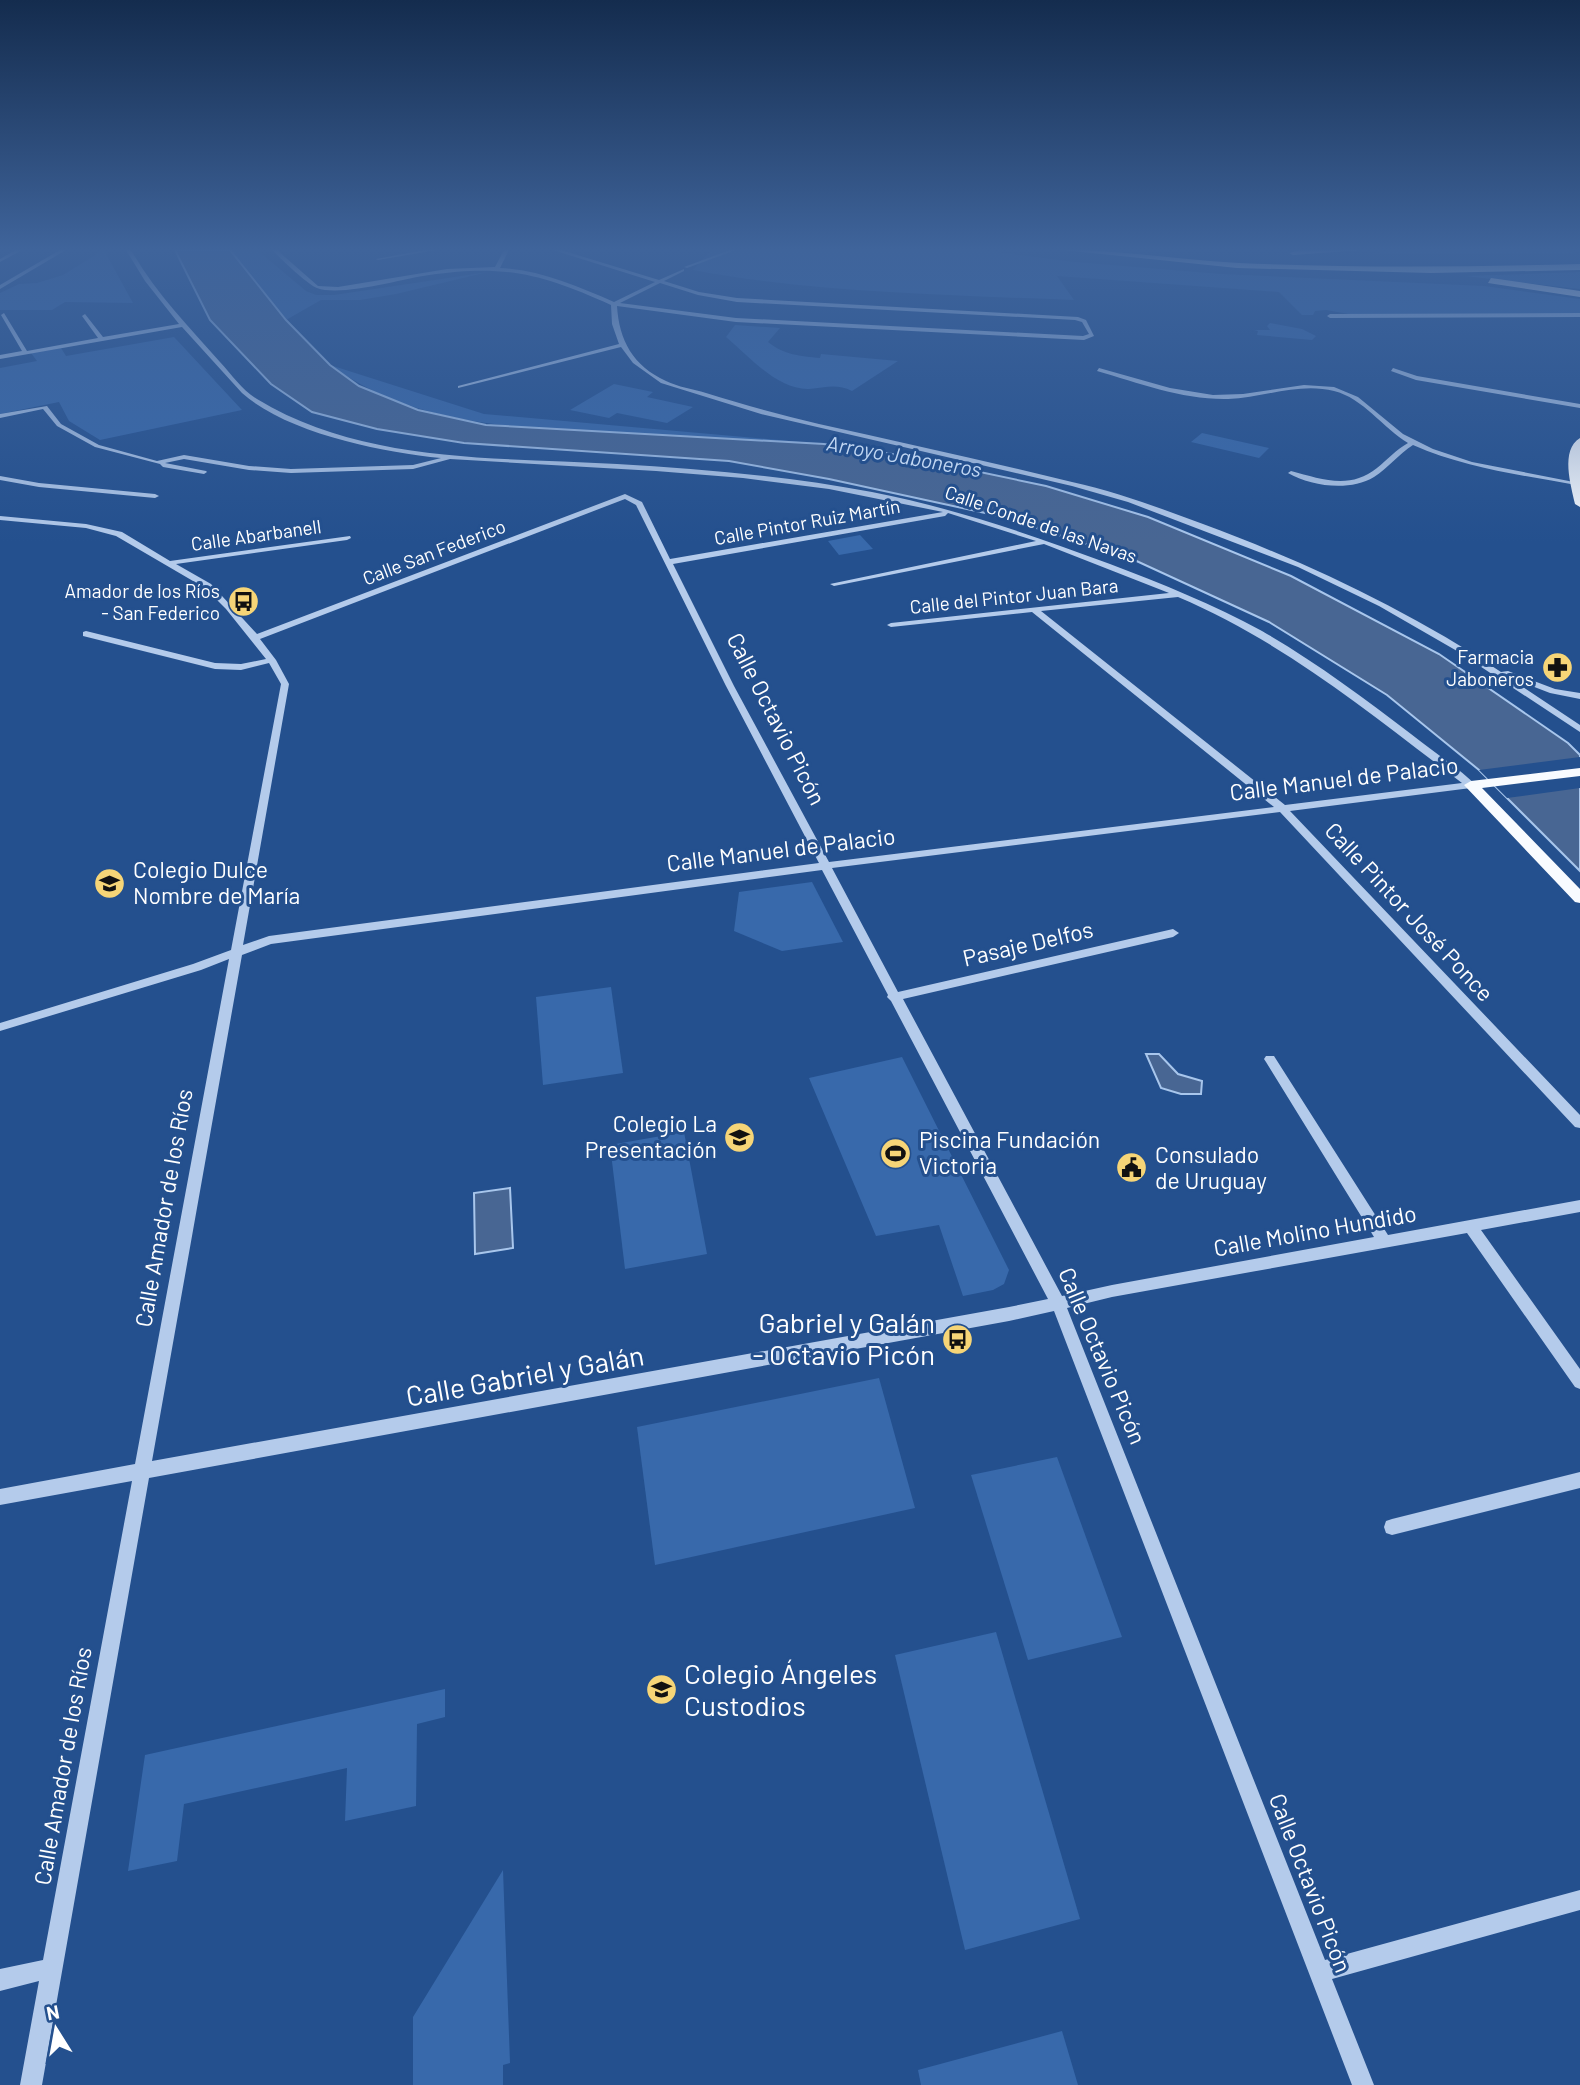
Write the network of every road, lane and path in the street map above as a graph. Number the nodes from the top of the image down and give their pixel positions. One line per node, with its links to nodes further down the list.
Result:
1 (22, 347): 6 (street)
2 (52, 347): 6 (street)
3 (204, 347): 16 (street, Calle Conde de las Navas)
4 (613, 347): 10 (street)
5 (624, 347): 38 (street)
6 (25, 352): 7 (street)
7 (0, 357)
8 (1099, 370): 11 (street)
9 (1392, 370): 12 (street)
10 (460, 387)
11 (1211, 397): 15 (street)
12 (1580, 406)
13 (0, 416): 17 (street)
14 (1580, 441): 21 (main road)
15 (1413, 443): 19 (street); 21 (street)
16 (454, 456): 17 (street); 25 (street, Calle Conde de las Navas)
17 (157, 463): 18 (street)
18 (204, 472)
19 (1291, 473)
20 (0, 478): 22 (street)
21 (1576, 483): 24 (main road)
22 (155, 496)
23 (625, 496): 29 (street, Calle Octavio Picón); 36 (street, Calle San Federico)
24 (1580, 504)
25 (953, 512): 28 (street, Calle Conde de las Navas); 29 (street, Calle Pintor Ruiz Martín)
26 (0, 518): 30 (street, Calle Amador de los Ríos)
27 (347, 538): 30 (street, Calle Abarbanell)
28 (1045, 542): 31 (street); 32 (street, Calle Conde de las Navas)
29 (668, 562): 44 (street, Calle Octavio Picón)
30 (169, 564): 36 (street, Calle Amador de los Ríos)
31 (834, 584)
32 (1182, 594): 33 (street, Calle del Pintor Juan Bara); 42 (street, Calle Conde de las Navas)
33 (1034, 610): 34 (street, Calle del Pintor Juan Bara); 43 (street, Calle Pintor José Ponce)
34 (891, 625)
35 (86, 634): 37 (street)
36 (255, 638): 37 (street, Calle Amador de los Ríos)
37 (272, 660): 47 (street, Calle Amador de los Ríos)
38 (1485, 666): 39 (street); 40 (street)
39 (1580, 696)
40 (1580, 729)
41 (1580, 772): 42 (main road, Calle Manuel de Palacio)
42 (1471, 785): 43 (street, Calle Manuel de Palacio); 45 (main road, Calle Conde de las Navas)
43 (1283, 809): 44 (street, Calle Manuel de Palacio); 51 (street, Calle Pintor José Ponce)
44 (825, 866): 47 (street, Calle Manuel de Palacio); 48 (street, Calle Octavio Picón)
45 (1580, 898)
46 (1173, 933): 48 (street, Pasaje Delfos)
47 (236, 953): 49 (street, Calle Manuel de Palacio); 57 (street, Calle Amador de los Ríos)
48 (893, 997): 55 (street, Calle Octavio Picón)
49 (0, 1027)
50 (1270, 1059): 54 (street)
51 (1580, 1123)
52 (1580, 1206): 53 (street, Calle Molino Hundido)
53 (1470, 1226): 54 (street, Calle Molino Hundido); 56 (street)
54 (1385, 1242): 55 (street, Calle Molino Hundido)
55 (1058, 1303): 57 (street, Calle Gabriel y Galán); 63 (street, Calle Octavio Picón)
56 (1580, 1382)
57 (140, 1474): 59 (street, Calle Gabriel y Galán); 62 (street, Calle Amador de los Ríos)
58 (1580, 1480): 60 (street)
59 (0, 1497)
60 (1392, 1527)
61 (1580, 1900): 63 (street)
62 (52, 1968): 64 (street); 65 (street, Calle Amador de los Ríos)
63 (1319, 1972): 66 (street, Calle Octavio Picón)
64 (0, 1980)
65 (31, 2085)
66 (1363, 2085)

